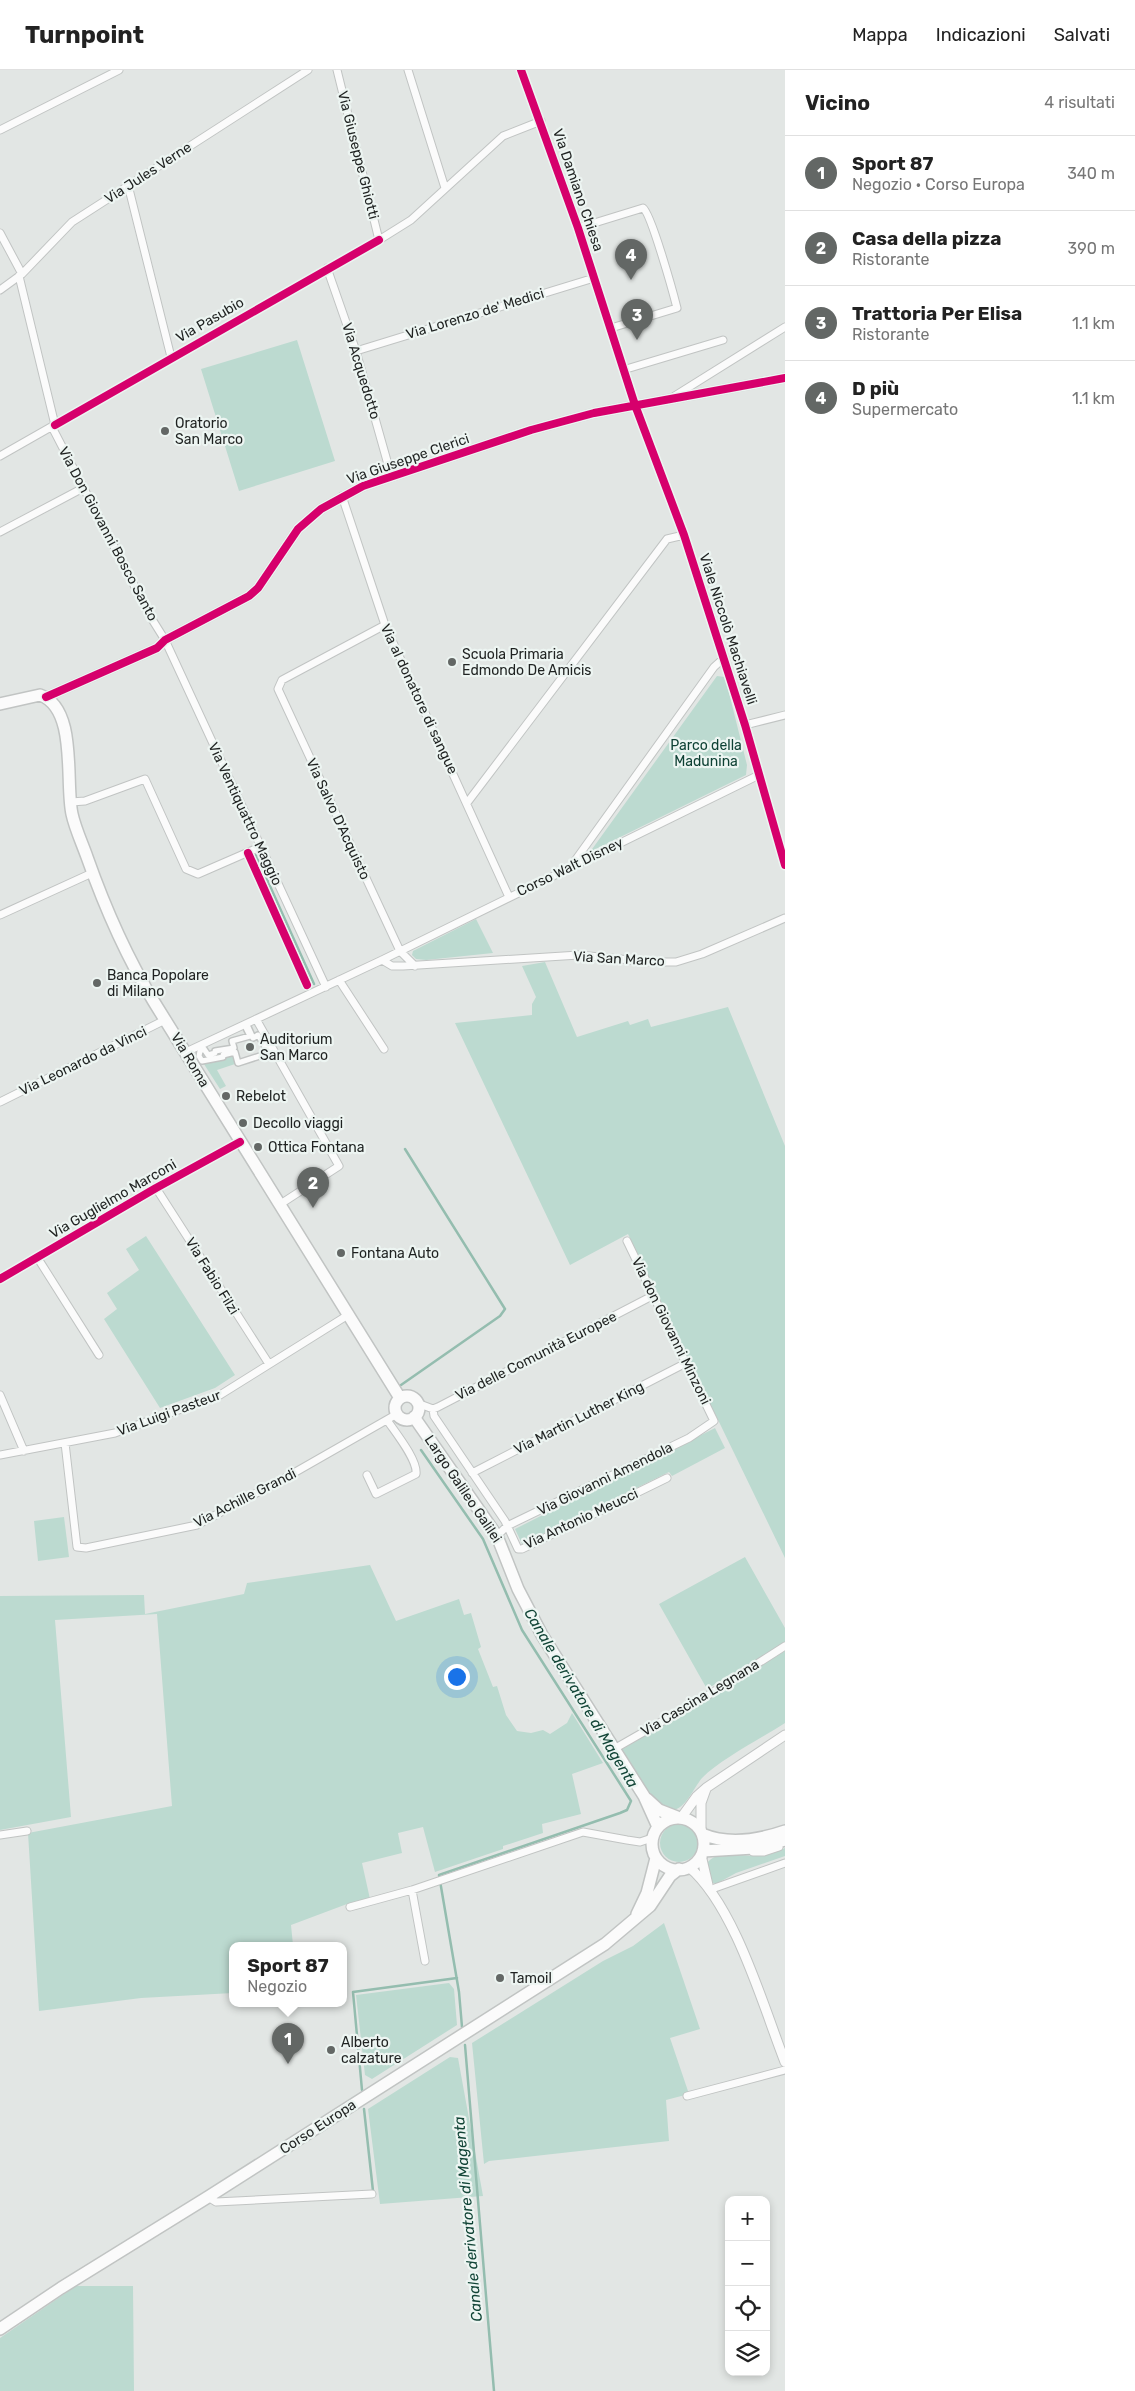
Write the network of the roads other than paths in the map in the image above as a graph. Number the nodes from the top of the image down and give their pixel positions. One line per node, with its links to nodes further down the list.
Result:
1 (119, 70): 7 (street)
2 (308, 70): 8 (street, Via Jules Verne)
3 (337, 70): 12 (street, Via Giuseppe Ghiotti)
4 (408, 70): 9 (street)
5 (520, 70): 6 (street, Via Damiano Chiesa)
6 (541, 121): 9 (street, Via Pasubio); 10 (street, Via Damiano Chiesa)
7 (0, 130)
8 (128, 185): 14 (street, Via Jules Verne); 21 (street)
9 (445, 188): 12 (street, Via Pasubio)
10 (578, 228): 15 (street, Via Damiano Chiesa); 18 (street)
11 (0, 233): 14 (street, Via Don Giovanni Bosco Santo)
12 (379, 240): 13 (street, Via Pasubio)
13 (327, 268): 20 (street, Via Acquedotto); 21 (street, Via Pasubio)
14 (20, 275): 16 (street, Via Jules Verne); 26 (street, Via Don Giovanni Bosco Santo)
15 (594, 278): 18 (street, Via Damiano Chiesa); 20 (street, Via Lorenzo de' Medici)
16 (0, 290)
17 (785, 326): 24 (street)
18 (611, 328): 22 (street, Via Damiano Chiesa)
19 (723, 340): 22 (street)
20 (356, 351): 28 (street, Via Acquedotto)
21 (171, 357): 26 (street, Via Pasubio)
22 (623, 370): 25 (street, Via Damiano Chiesa)
23 (785, 378): 24 (street, Via Giuseppe Clerici)
24 (672, 398): 25 (street, Via Giuseppe Clerici)
25 (635, 405): 28 (street, Via Giuseppe Clerici); 32 (street, Viale Niccolò Machiavelli)
26 (53, 426): 27 (street, Via Pasubio); 29 (street, Via Don Giovanni Bosco Santo)
27 (0, 456)
28 (391, 475): 30 (street, Via Giuseppe Clerici)
29 (83, 488): 31 (street); 34 (street, Via Don Giovanni Bosco Santo)
30 (342, 496): 33 (street, Via al donatore di sangue); 34 (street, Via Giuseppe Clerici)
31 (0, 532)
32 (684, 534): 35 (street, Viale Niccolò Machiavelli); 42 (street)
33 (385, 625): 42 (street, Via al donatore di sangue); 50 (street, Via Salvo D'Acquisto)
34 (165, 640): 36 (street, Via Giuseppe Clerici); 43 (street, Via Ventiquattro Maggio)
35 (724, 658): 39 (street, Viale Niccolò Machiavelli); 44 (street)
36 (46, 697): 37 (main road, Via Giuseppe Clerici); 41 (main road, Via Roma)
37 (0, 704)
38 (785, 714): 39 (street, Viale Niccolò Machiavelli)
39 (745, 725): 40 (street, Viale Niccolò Machiavelli)
40 (759, 775): 44 (street, Corso Walt Disney); 45 (street, Viale Niccolò Machiavelli)
41 (70, 802): 43 (street); 46 (main road, Via Roma)
42 (467, 803): 47 (street, Via al donatore di sangue)
43 (260, 847): 54 (street, Via Ventiquattro Maggio)
44 (573, 865): 47 (street, Corso Walt Disney)
45 (785, 865)
46 (92, 873): 48 (street); 56 (main road, Via Roma)
47 (509, 897): 50 (street, Corso Walt Disney)
48 (0, 915)
49 (785, 918): 52 (street, Via San Marco)
50 (400, 951): 51 (street, Corso Walt Disney); 52 (street)
51 (382, 960): 52 (street, Via San Marco); 53 (street)
52 (414, 966)
53 (340, 980): 54 (street); 57 (street)
54 (326, 987): 55 (street)
55 (256, 1019): 59 (street); 63 (street)
56 (165, 1020): 59 (main road, Via Roma); 60 (street, Via Leonardo da Vinci)
57 (384, 1048)
58 (204, 1049): 58 (street)
59 (186, 1052): 61 (main road, Via Roma)
60 (0, 1102)
61 (240, 1142): 62 (street, Via Guglielmo Marconi); 63 (main road, Via Roma)
62 (156, 1188): 65 (street, Via Guglielmo Marconi); 71 (street, Via Fabio Filzi)
63 (279, 1205): 68 (main road, Via Roma)
64 (627, 1241): 67 (street, Via don Giovanni Minzoni)
65 (37, 1257): 66 (street, Via Guglielmo Marconi); 69 (street)
66 (0, 1279)
67 (654, 1295): 70 (street, Via don Giovanni Minzoni); 75 (street, Via delle Comunità Europee)
68 (348, 1315): 71 (street, Via Luigi Pasteur); 73 (main road, Via Roma)
69 (99, 1355)
70 (686, 1363): 78 (street, Via don Giovanni Minzoni); 82 (street, Via Martin Luther King)
71 (269, 1364): 79 (street, Via Luigi Pasteur)
72 (0, 1395): 80 (street)
73 (400, 1398): 74 (main road); 76 (main road)
74 (417, 1402): 75 (street); 77 (main road)
75 (433, 1408): 82 (street, Largo Galileo Galilei)
76 (392, 1416): 77 (main road); 79 (street, Via Achille Grandi); 83 (street)
77 (414, 1417): 86 (main road, Largo Galileo Galilei)
78 (714, 1421): 85 (street, Via Giovanni Amendola)
79 (65, 1442): 80 (street, Via Luigi Pasteur)
80 (24, 1451): 81 (street, Via Luigi Pasteur)
81 (0, 1455)
82 (472, 1473): 85 (street, Largo Galileo Galilei)
83 (367, 1475)
84 (666, 1478): 85 (street, Via Antonio Meucci)
85 (507, 1526): 86 (street, Via Giovanni Amendola)
86 (496, 1536): 89 (main road, Largo Galileo Galilei)
87 (785, 1646): 89 (street, Via Cascina Legnana)
88 (785, 1735): 90 (street)
89 (614, 1749): 91 (main road)
90 (706, 1788): 92 (street); 96 (street)
91 (644, 1796): 92 (main road); 93 (main road)
92 (679, 1818): 93 (main road); 96 (main road)
93 (658, 1827): 98 (main road)
94 (27, 1831): 97 (street)
95 (785, 1831): 96 (main road)
96 (701, 1832): 102 (main road)
97 (0, 1835)
98 (652, 1838): 103 (main road); 106 (street)
99 (785, 1840): 101 (main road)
100 (785, 1844): 101 (street)
101 (736, 1849): 102 (main road)
102 (702, 1853): 105 (main road); 107 (street)
103 (656, 1858): 105 (main road); 109 (main road, Corso Europa)
104 (785, 1863): 107 (street)
105 (684, 1868): 107 (street); 109 (main road, Corso Europa)
106 (412, 1890): 108 (street); 110 (street)
107 (710, 1890): 111 (street)
108 (350, 1907)
109 (634, 1920): 115 (main road, Corso Europa)
110 (425, 1961)
111 (785, 2062)
112 (785, 2070): 113 (street)
113 (687, 2096)
114 (372, 2194): 115 (street)
115 (208, 2197): 116 (main road, Corso Europa)
116 (0, 2329)

